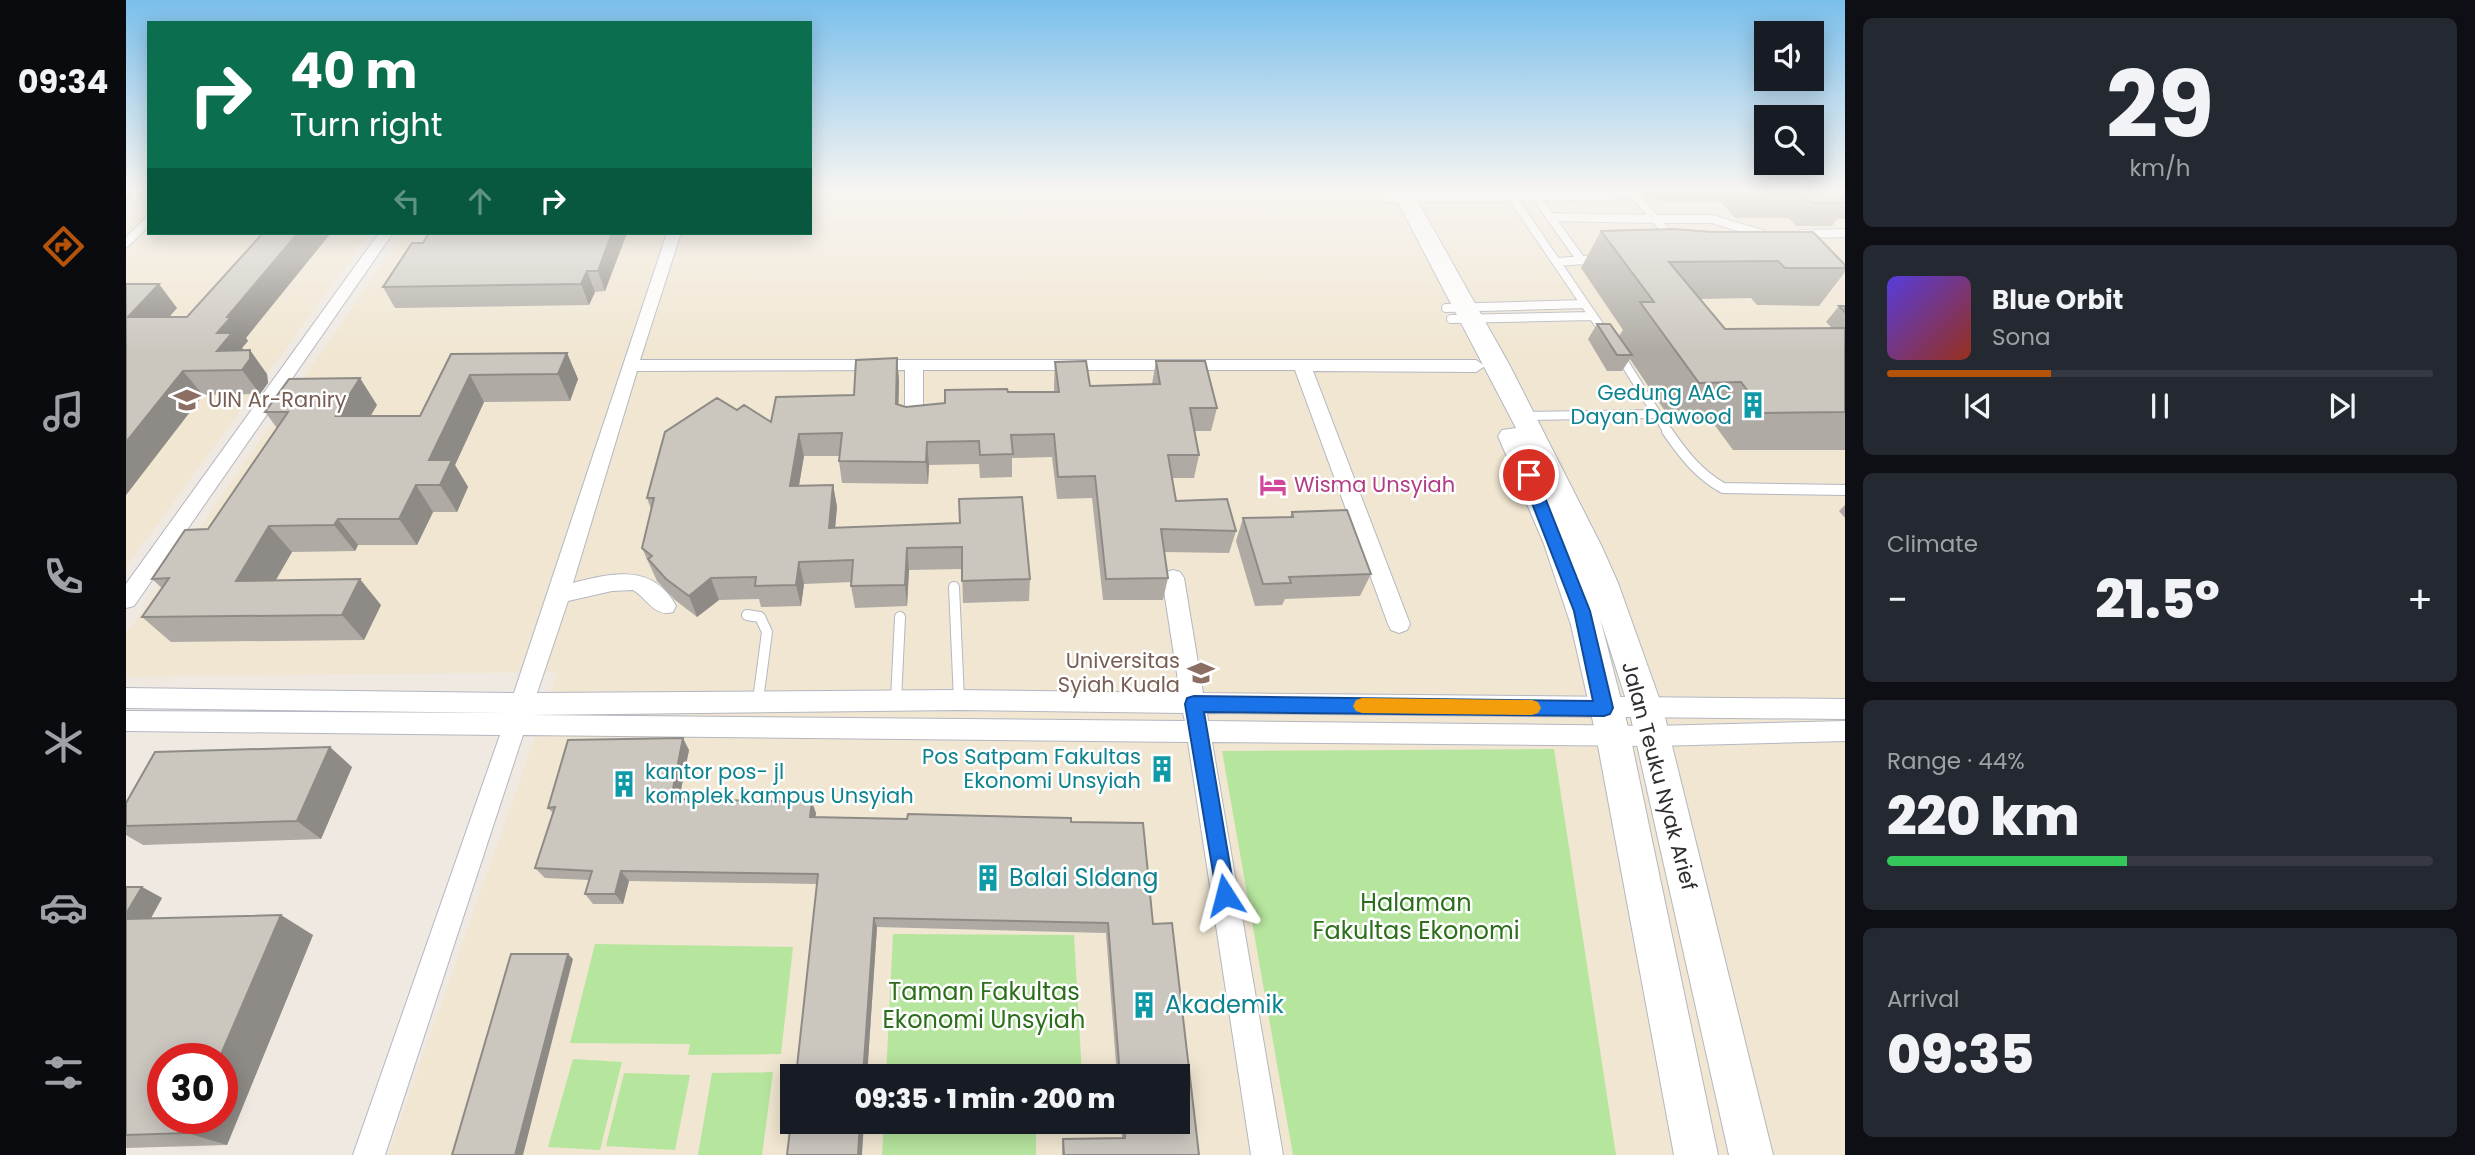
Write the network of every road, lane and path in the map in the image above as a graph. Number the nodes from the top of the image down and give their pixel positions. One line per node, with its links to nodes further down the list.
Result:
1 (378, 245): 25 (street)
2 (670, 245): 16 (street)
3 (1421, 245): 12 (main road, Jalan Teuku Nyak Arief)
4 (1546, 245): 10 (lane)
5 (1570, 245): 9 (lane)
6 (1678, 245): 7 (lane)
7 (1682, 249)
8 (1607, 259): 9 (lane)
9 (1581, 260): 10 (lane)
10 (1558, 261): 11 (lane)
11 (1583, 304): 12 (lane); 13 (lane)
12 (1458, 313): 13 (lane); 17 (main road, Jalan Teuku Nyak Arief); 19 (main road, Jalan Teuku Nyak Arief)
13 (1592, 316): 18 (lane)
14 (914, 364): 15 (street); 16 (street); 20 (street)
15 (1302, 365): 17 (street); 29 (street)
16 (630, 366): 24 (street)
17 (1476, 366): 38 (main road, Jalan Teuku Nyak Arief)
18 (1657, 414): 19 (lane); 21 (lane)
19 (1522, 416): 39 (main road, Jalan Teuku Nyak Arief)
20 (914, 423)
21 (1845, 490)
22 (1173, 578): 34 (street)
23 (954, 587): 33 (lane)
24 (559, 595): 26 (street); 36 (street)
25 (126, 600)
26 (665, 606)
27 (747, 615): 31 (lane)
28 (900, 617): 32 (lane)
29 (1399, 624)
30 (126, 698): 36 (street)
31 (758, 700): 32 (street); 36 (street)
32 (896, 700): 33 (street)
33 (959, 700): 34 (street)
34 (1194, 704): 38 (street); 41 (street)
35 (1845, 709): 39 (street)
36 (518, 713): 37 (street); 41 (street); 42 (street)
37 (126, 721)
38 (1609, 721): 39 (street); 41 (street); 44 (main road, Jalan Teuku Nyak Arief)
39 (1650, 723): 40 (street); 45 (main road, Jalan Teuku Nyak Arief)
40 (1845, 731)
41 (1198, 732): 43 (street)
42 (369, 1155)
43 (1267, 1155)
44 (1696, 1155)
45 (1751, 1155)

